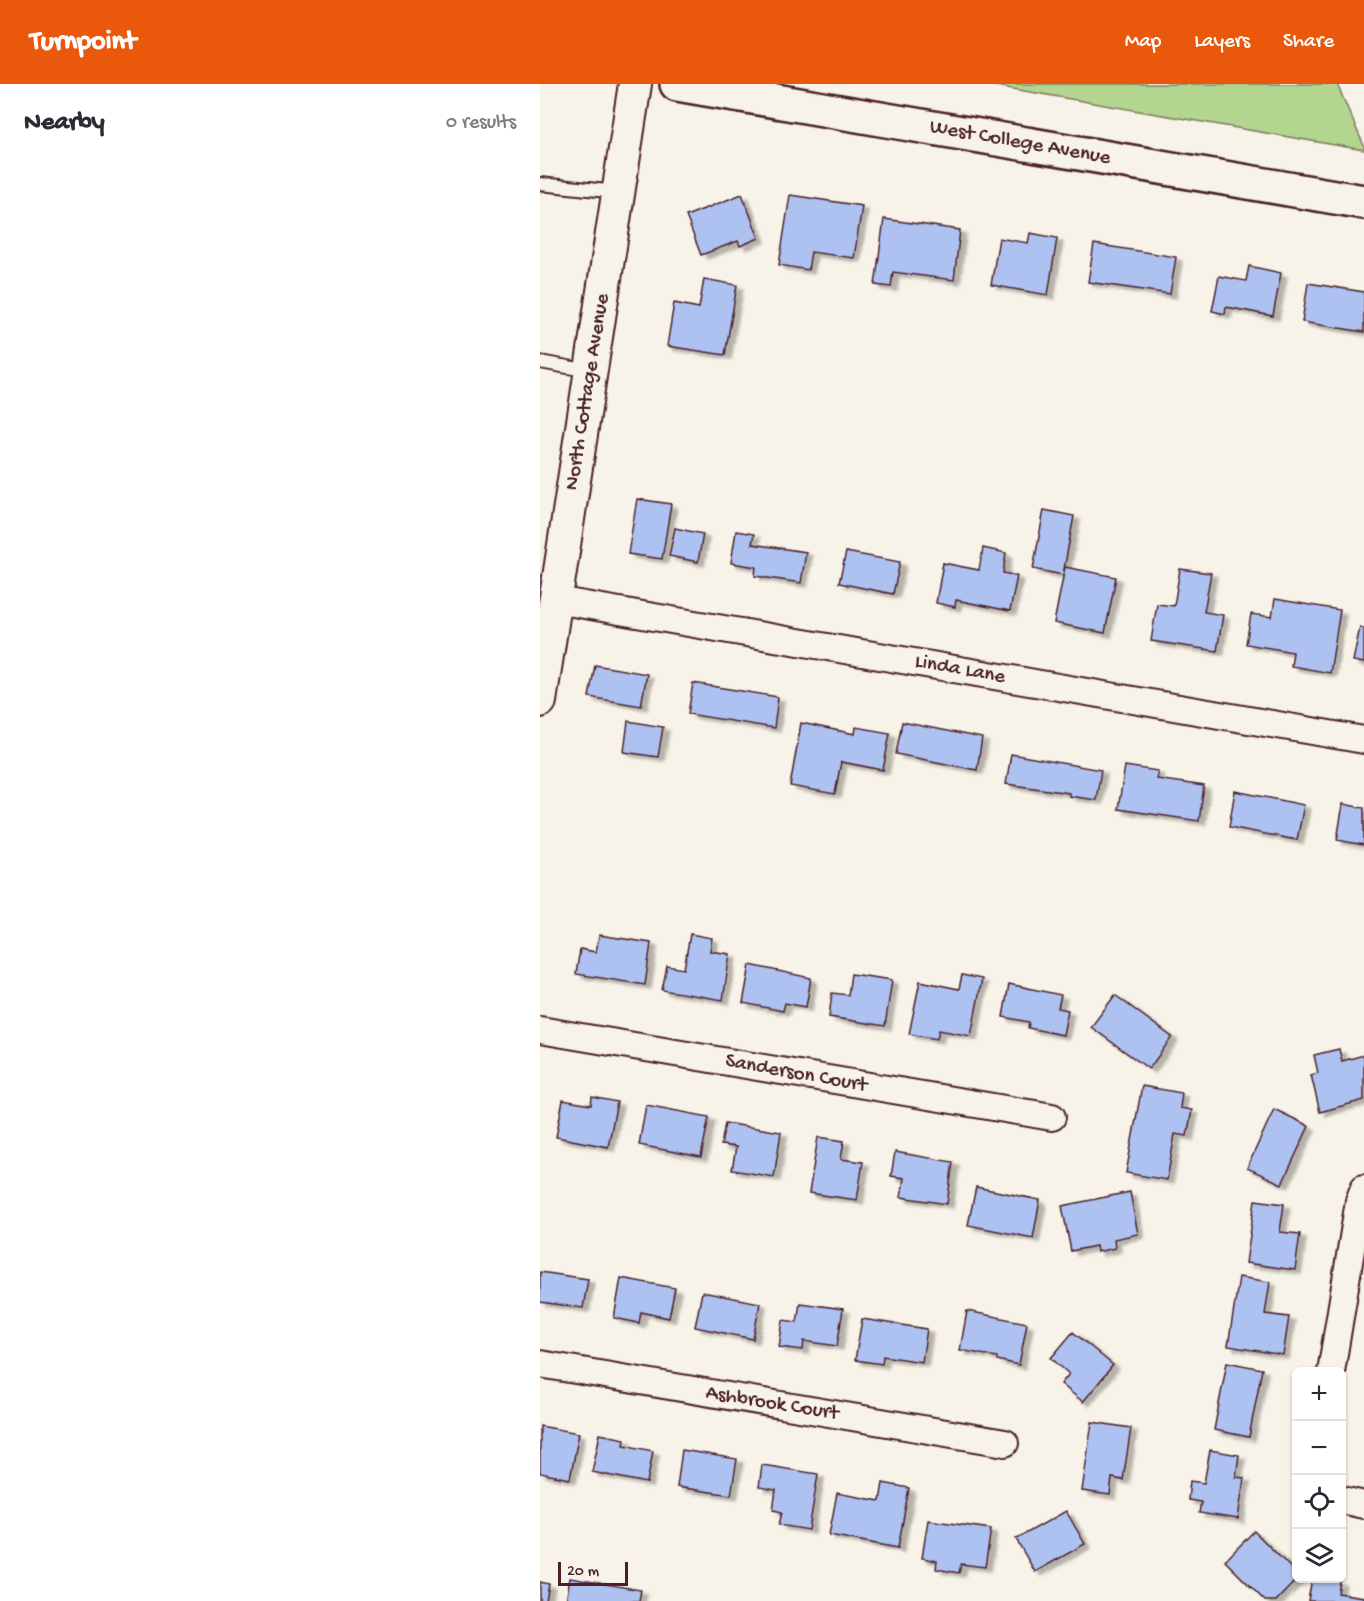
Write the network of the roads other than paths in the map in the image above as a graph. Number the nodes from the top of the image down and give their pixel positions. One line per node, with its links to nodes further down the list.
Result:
1 (635, 84): 4 (street, North Cottage Avenue)
2 (676, 84): 5 (main road, West College Avenue)
3 (540, 184): 4 (lane)
4 (618, 192): 7 (street, North Cottage Avenue)
5 (1364, 202)
6 (540, 362): 7 (lane)
7 (591, 371): 8 (street, North Cottage Avenue)
8 (549, 617): 9 (street, North Cottage Avenue); 10 (street, Linda Lane)
9 (540, 701)
10 (1364, 740)
11 (540, 1030): 12 (street, Sanderson Court)
12 (1053, 1117)
13 (1364, 1188): 15 (street)
14 (540, 1364): 16 (street, Ashbrook Court)
15 (1332, 1367)
16 (1005, 1443)
17 (1346, 1501): 18 (street)
18 (1364, 1505)

